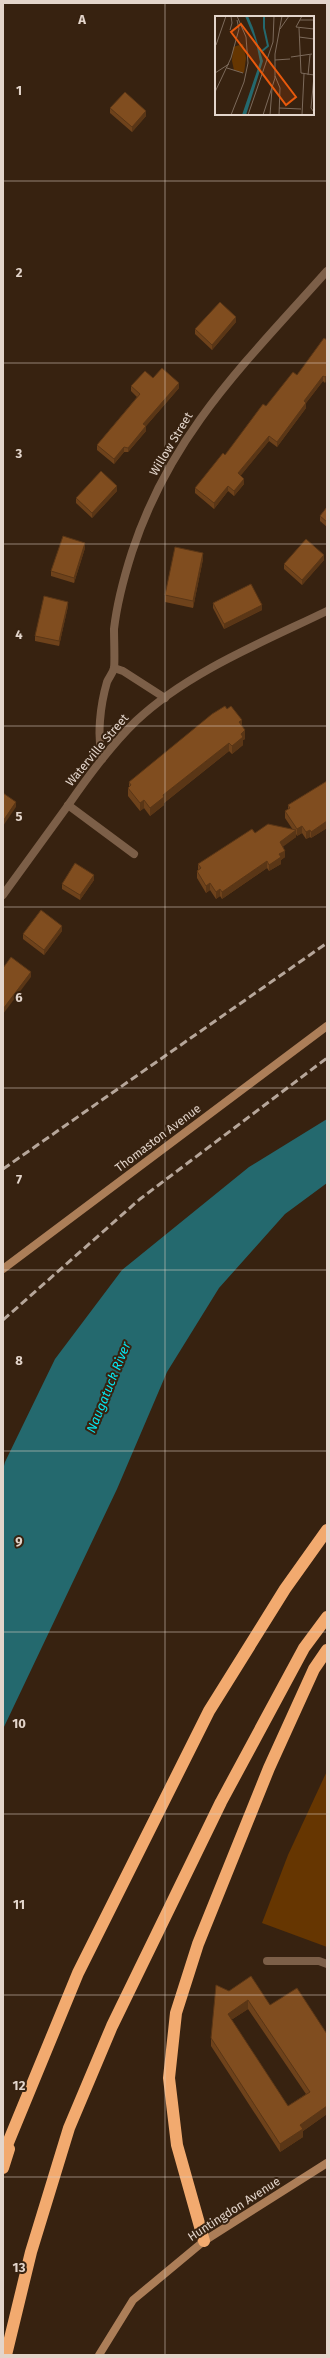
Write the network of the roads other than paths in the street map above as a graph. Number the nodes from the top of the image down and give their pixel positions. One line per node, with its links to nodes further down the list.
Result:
1 (327, 271): 3 (street, Willow Street)
2 (327, 611): 4 (street, Waterville Street)
3 (114, 668): 4 (street); 5 (street, Willow Street)
4 (164, 698): 5 (street, Waterville Street)
5 (102, 759): 6 (street, Waterville Street)
6 (68, 805): 7 (street); 8 (street, Waterville Street)
7 (134, 854)
8 (3, 895)
9 (327, 1026): 10 (main road, Thomaston Avenue)
10 (3, 1269)
11 (327, 1530): 16 (highway)
12 (327, 1617): 21 (highway)
13 (327, 1650): 20 (highway)
14 (267, 1961): 15 (street)
15 (327, 1964)
16 (20, 2114): 17 (highway); 19 (highway)
17 (3, 2156)
18 (327, 2163): 20 (main road, Huntingdon Avenue)
19 (3, 2168)
20 (204, 2241): 22 (main road, Huntingdon Avenue)
21 (6, 2355)
22 (99, 2355)

